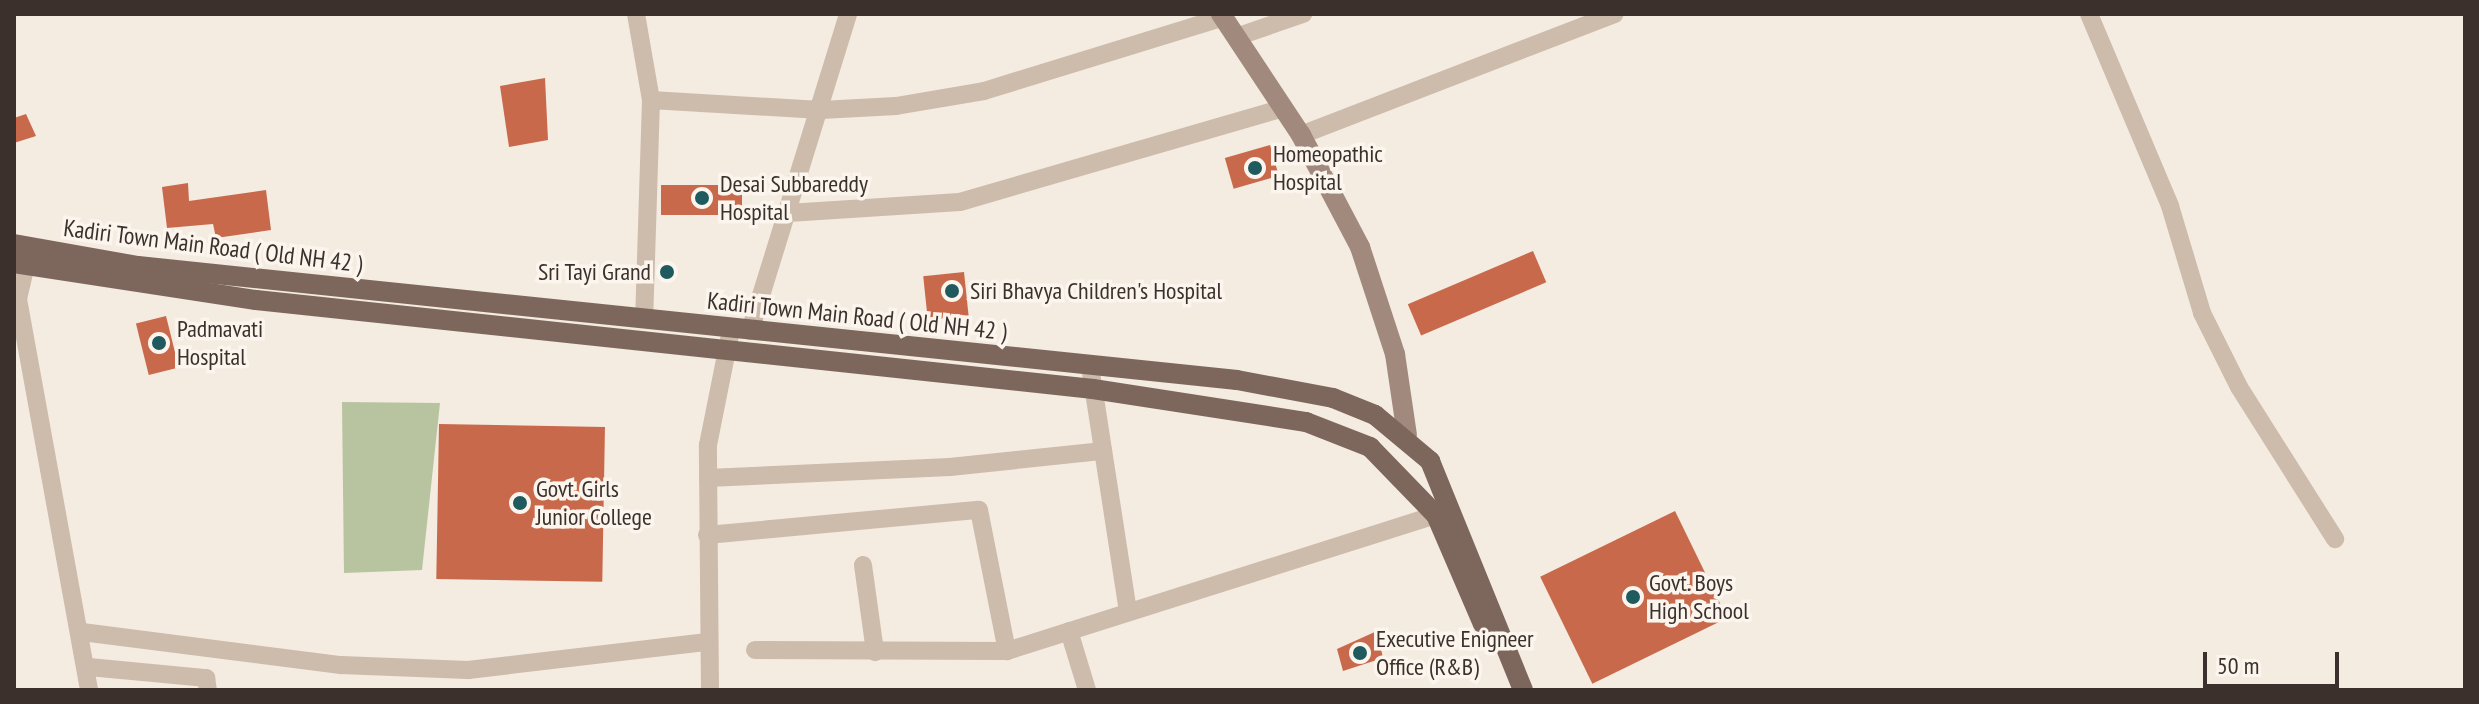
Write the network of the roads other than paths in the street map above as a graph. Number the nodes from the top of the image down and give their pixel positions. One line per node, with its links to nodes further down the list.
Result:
1 (636, 14): 8 (street)
2 (848, 14): 10 (street)
3 (1303, 14): 7 (street)
4 (1614, 14): 11 (street)
5 (2089, 14): 24 (street)
6 (1223, 16): 7 (street); 10 (street)
7 (1239, 36): 9 (street)
8 (651, 100): 10 (street); 14 (street)
9 (1283, 108): 11 (street); 12 (street)
10 (821, 110): 12 (street)
11 (1301, 135): 19 (street)
12 (788, 213): 15 (street)
13 (21, 256): 14 (main road, Kadiri Town Main Road ( Old NH 42 )); 16 (main road, Kadiri Town Main Road ( Old NH 42 )); 28 (street)
14 (644, 319): 15 (main road, Kadiri Town Main Road ( Old NH 42 ))
15 (740, 330): 16 (street); 17 (main road, Kadiri Town Main Road ( Old NH 42 ))
16 (727, 351): 18 (main road, Kadiri Town Main Road ( Old NH 42 )); 21 (street)
17 (1090, 366): 18 (street); 19 (main road, Kadiri Town Main Road ( Old NH 42 ))
18 (1093, 389): 20 (street); 22 (main road, Kadiri Town Main Road ( Old NH 42 ))
19 (1407, 435): 22 (main road, Kadiri Town Main Road ( Old NH 42 ))
20 (1103, 451): 21 (street); 26 (street)
21 (708, 478): 23 (street)
22 (1444, 512): 26 (street); 38 (main road, Kadiri Town Main Road ( Old NH 42 )); 39 (main road, Kadiri Town Main Road ( Old NH 42 ))
23 (707, 535): 29 (street); 31 (street)
24 (2335, 539)
25 (863, 565): 32 (street)
26 (1128, 612): 27 (street)
27 (1069, 631): 31 (street); 37 (street)
28 (82, 632): 29 (street); 33 (street)
29 (707, 642): 36 (street)
30 (755, 650): 32 (street)
31 (1007, 651): 32 (street)
32 (875, 652)
33 (89, 667): 34 (street); 35 (street)
34 (89, 690)
35 (208, 690)
36 (710, 690)
37 (1087, 690)
38 (1511, 690)
39 (1523, 690)

